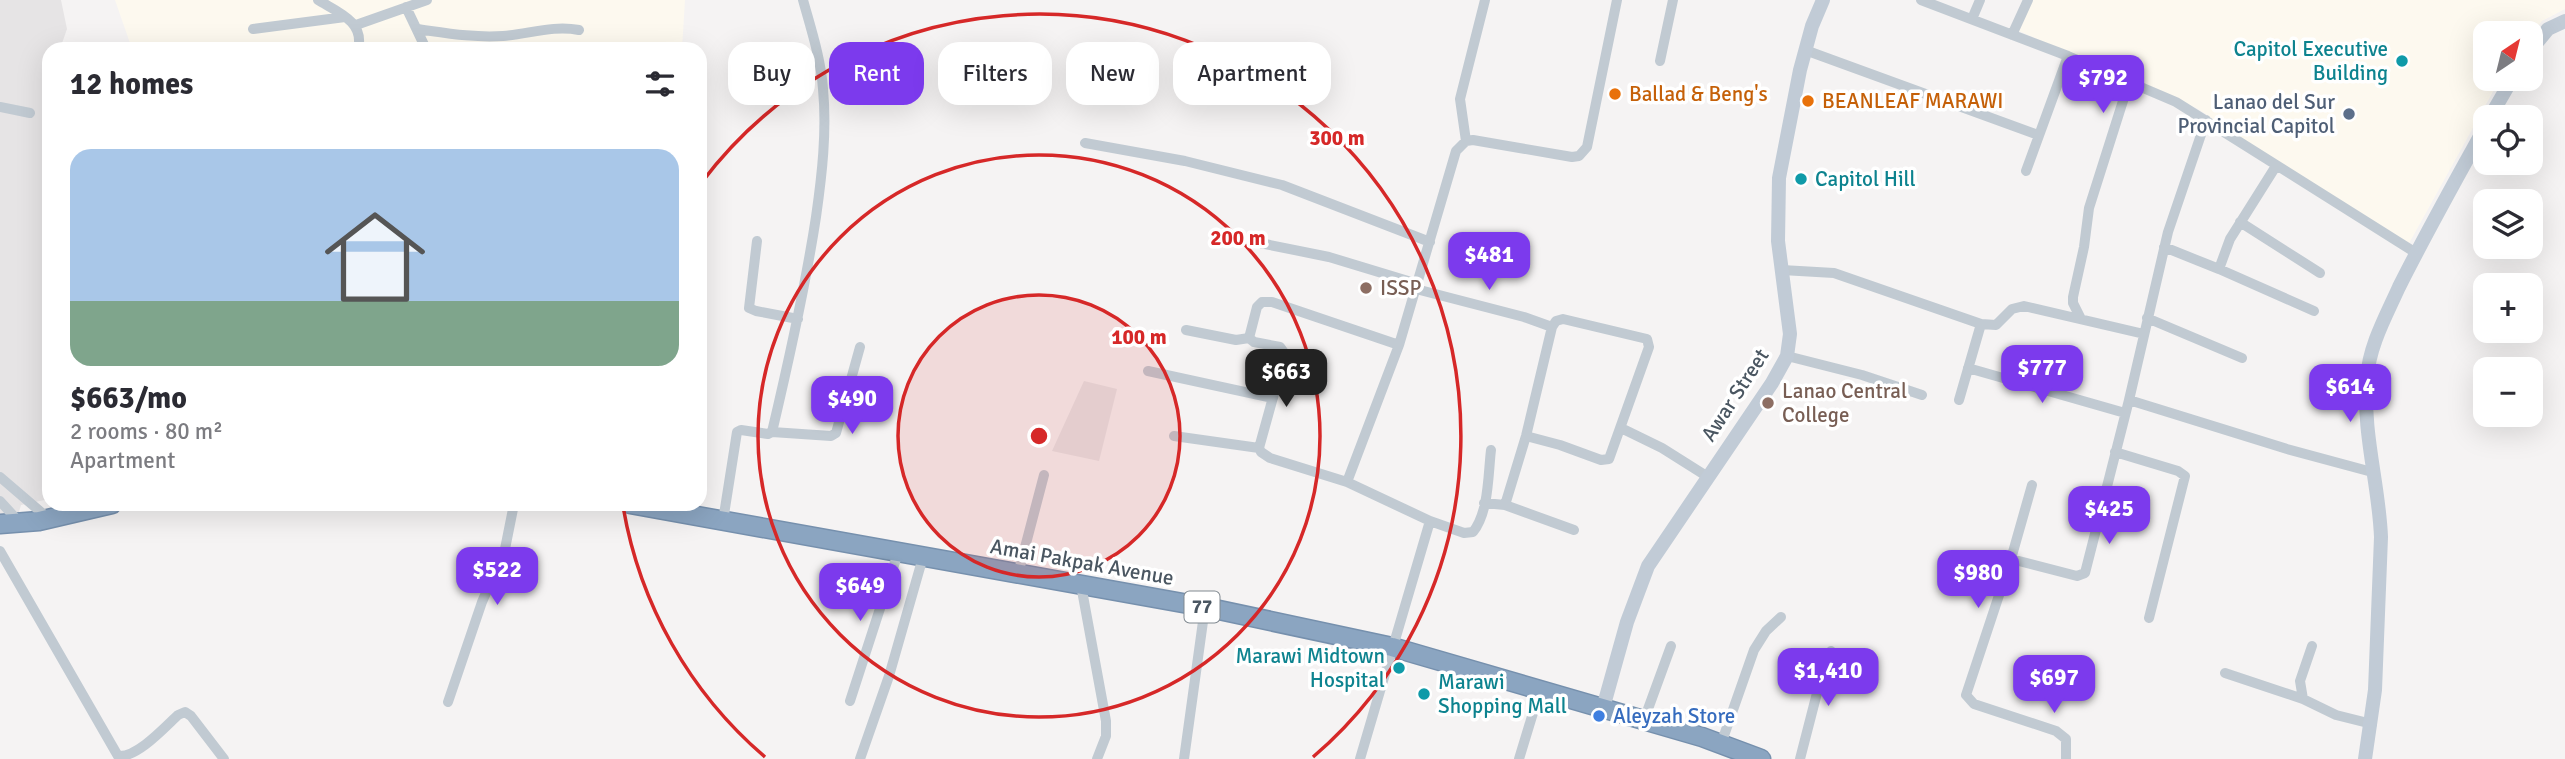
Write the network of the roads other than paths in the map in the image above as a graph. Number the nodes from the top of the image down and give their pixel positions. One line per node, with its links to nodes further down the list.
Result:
1 (318, 0): 12 (street)
2 (427, 0): 11 (street)
3 (803, 0): 48 (street)
4 (1485, 0): 31 (street)
5 (1617, 0): 31 (street)
6 (1673, 0): 25 (street)
7 (1824, 0): 23 (street, Awar Street)
8 (1921, 0): 13 (street)
9 (1980, 0): 13 (street)
10 (2028, 0): 19 (street)
11 (409, 4): 15 (street); 17 (street)
12 (345, 17): 15 (street); 16 (street)
13 (1972, 19): 19 (street)
14 (2565, 21): 20 (street)
15 (356, 25): 21 (street)
16 (253, 29)
17 (417, 29): 18 (street); 22 (street)
18 (579, 30)
19 (2012, 35): 24 (street)
20 (2543, 35)
21 (359, 42)
22 (423, 42)
23 (1805, 50): 30 (street); 42 (street, Awar Street)
24 (2068, 56): 26 (street); 30 (street)
25 (1660, 61)
26 (2129, 82): 29 (street); 49 (street)
27 (0, 107): 28 (street)
28 (30, 113)
29 (2206, 120): 34 (street); 40 (street)
30 (2038, 135): 35 (street)
31 (1466, 141): 38 (street)
32 (1085, 144): 38 (street)
33 (2473, 149): 41 (street)
34 (2276, 166): 36 (street); 41 (street)
35 (2026, 170)
36 (2239, 222): 43 (street); 44 (street)
37 (757, 241): 48 (street)
38 (1430, 242): 45 (street)
39 (1260, 243): 45 (street)
40 (2164, 247): 43 (street); 47 (street)
41 (2416, 253): 73 (street)
42 (1782, 270): 50 (street); 57 (street, Awar Street)
43 (2219, 270): 46 (street)
44 (2320, 273)
45 (1417, 286): 51 (street); 55 (street)
46 (2314, 311)
47 (2147, 318): 53 (street); 58 (street)
48 (799, 319): 67 (street)
49 (2081, 319): 50 (street); 53 (street)
50 (1981, 324): 59 (street)
51 (1552, 327): 66 (street); 69 (street)
52 (1186, 330): 54 (street)
53 (2144, 334): 64 (street)
54 (1249, 338): 55 (street); 62 (street)
55 (1399, 345): 76 (street)
56 (860, 347): 67 (street)
57 (1787, 356): 61 (street); 75 (street, Awar Street)
58 (2242, 358)
59 (1968, 368): 63 (street); 65 (street)
60 (1148, 371): 62 (street)
61 (1922, 395)
62 (1273, 398): 70 (street)
63 (1959, 400)
64 (2129, 400): 65 (street); 73 (street)
65 (2125, 413): 72 (street)
66 (1621, 428): 69 (street); 75 (street)
67 (772, 432): 86 (street)
68 (1174, 436): 70 (street)
69 (1526, 436): 81 (street)
70 (1259, 448): 76 (street)
71 (1492, 450): 80 (street)
72 (2115, 452): 94 (street); 99 (street)
73 (2372, 472): 111 (street)
74 (1044, 475): 95 (street)
75 (1708, 477): 109 (street, Awar Street)
76 (1347, 482): 87 (street)
77 (2, 483): 85 (street)
78 (2032, 485): 94 (street)
79 (0, 501): 88 (street)
80 (1484, 503): 81 (street); 87 (street)
81 (1504, 505): 90 (street)
82 (83, 511): 85 (highway)
83 (513, 511): 108 (street)
84 (672, 511): 86 (highway, Amai Pakpak Avenue / 77)
85 (49, 519): 88 (highway)
86 (723, 521): 92 (highway, Amai Pakpak Avenue / 77)
87 (1430, 521): 102 (street)
88 (20, 523): 89 (highway)
89 (0, 524)
90 (1574, 530)
91 (0, 551): 113 (street)
92 (898, 553): 93 (highway, Amai Pakpak Avenue / 77); 107 (street)
93 (923, 557): 95 (highway, Amai Pakpak Avenue / 77); 115 (street)
94 (2011, 559): 122 (street)
95 (1018, 574): 96 (highway, Amai Pakpak Avenue / 77)
96 (1081, 585): 97 (highway, Amai Pakpak Avenue / 77); 116 (street)
97 (1205, 607): 102 (highway, Amai Pakpak Avenue / 77); 117 (street)
98 (1780, 617): 112 (street)
99 (2150, 618)
100 (1671, 646): 110 (street)
101 (2312, 646): 106 (street)
102 (1392, 647): 105 (highway, Amai Pakpak Avenue / 77); 118 (street)
103 (1831, 650): 121 (street)
104 (2225, 673): 106 (street)
105 (1540, 690): 109 (highway, Amai Pakpak Avenue / 77); 119 (street)
106 (2303, 699): 111 (street)
107 (850, 701)
108 (448, 702)
109 (1603, 708): 110 (highway, Amai Pakpak Avenue / 77)
110 (1644, 720): 112 (highway, Amai Pakpak Avenue / 77)
111 (2372, 724): 123 (street)
112 (1721, 744): 120 (highway, Amai Pakpak Avenue / 77)
113 (120, 758): 114 (street)
114 (224, 759)
115 (860, 759)
116 (1097, 759)
117 (1184, 759)
118 (1360, 759)
119 (1519, 759)
120 (1761, 759)
121 (1800, 759)
122 (2066, 759)
123 (2365, 759)

